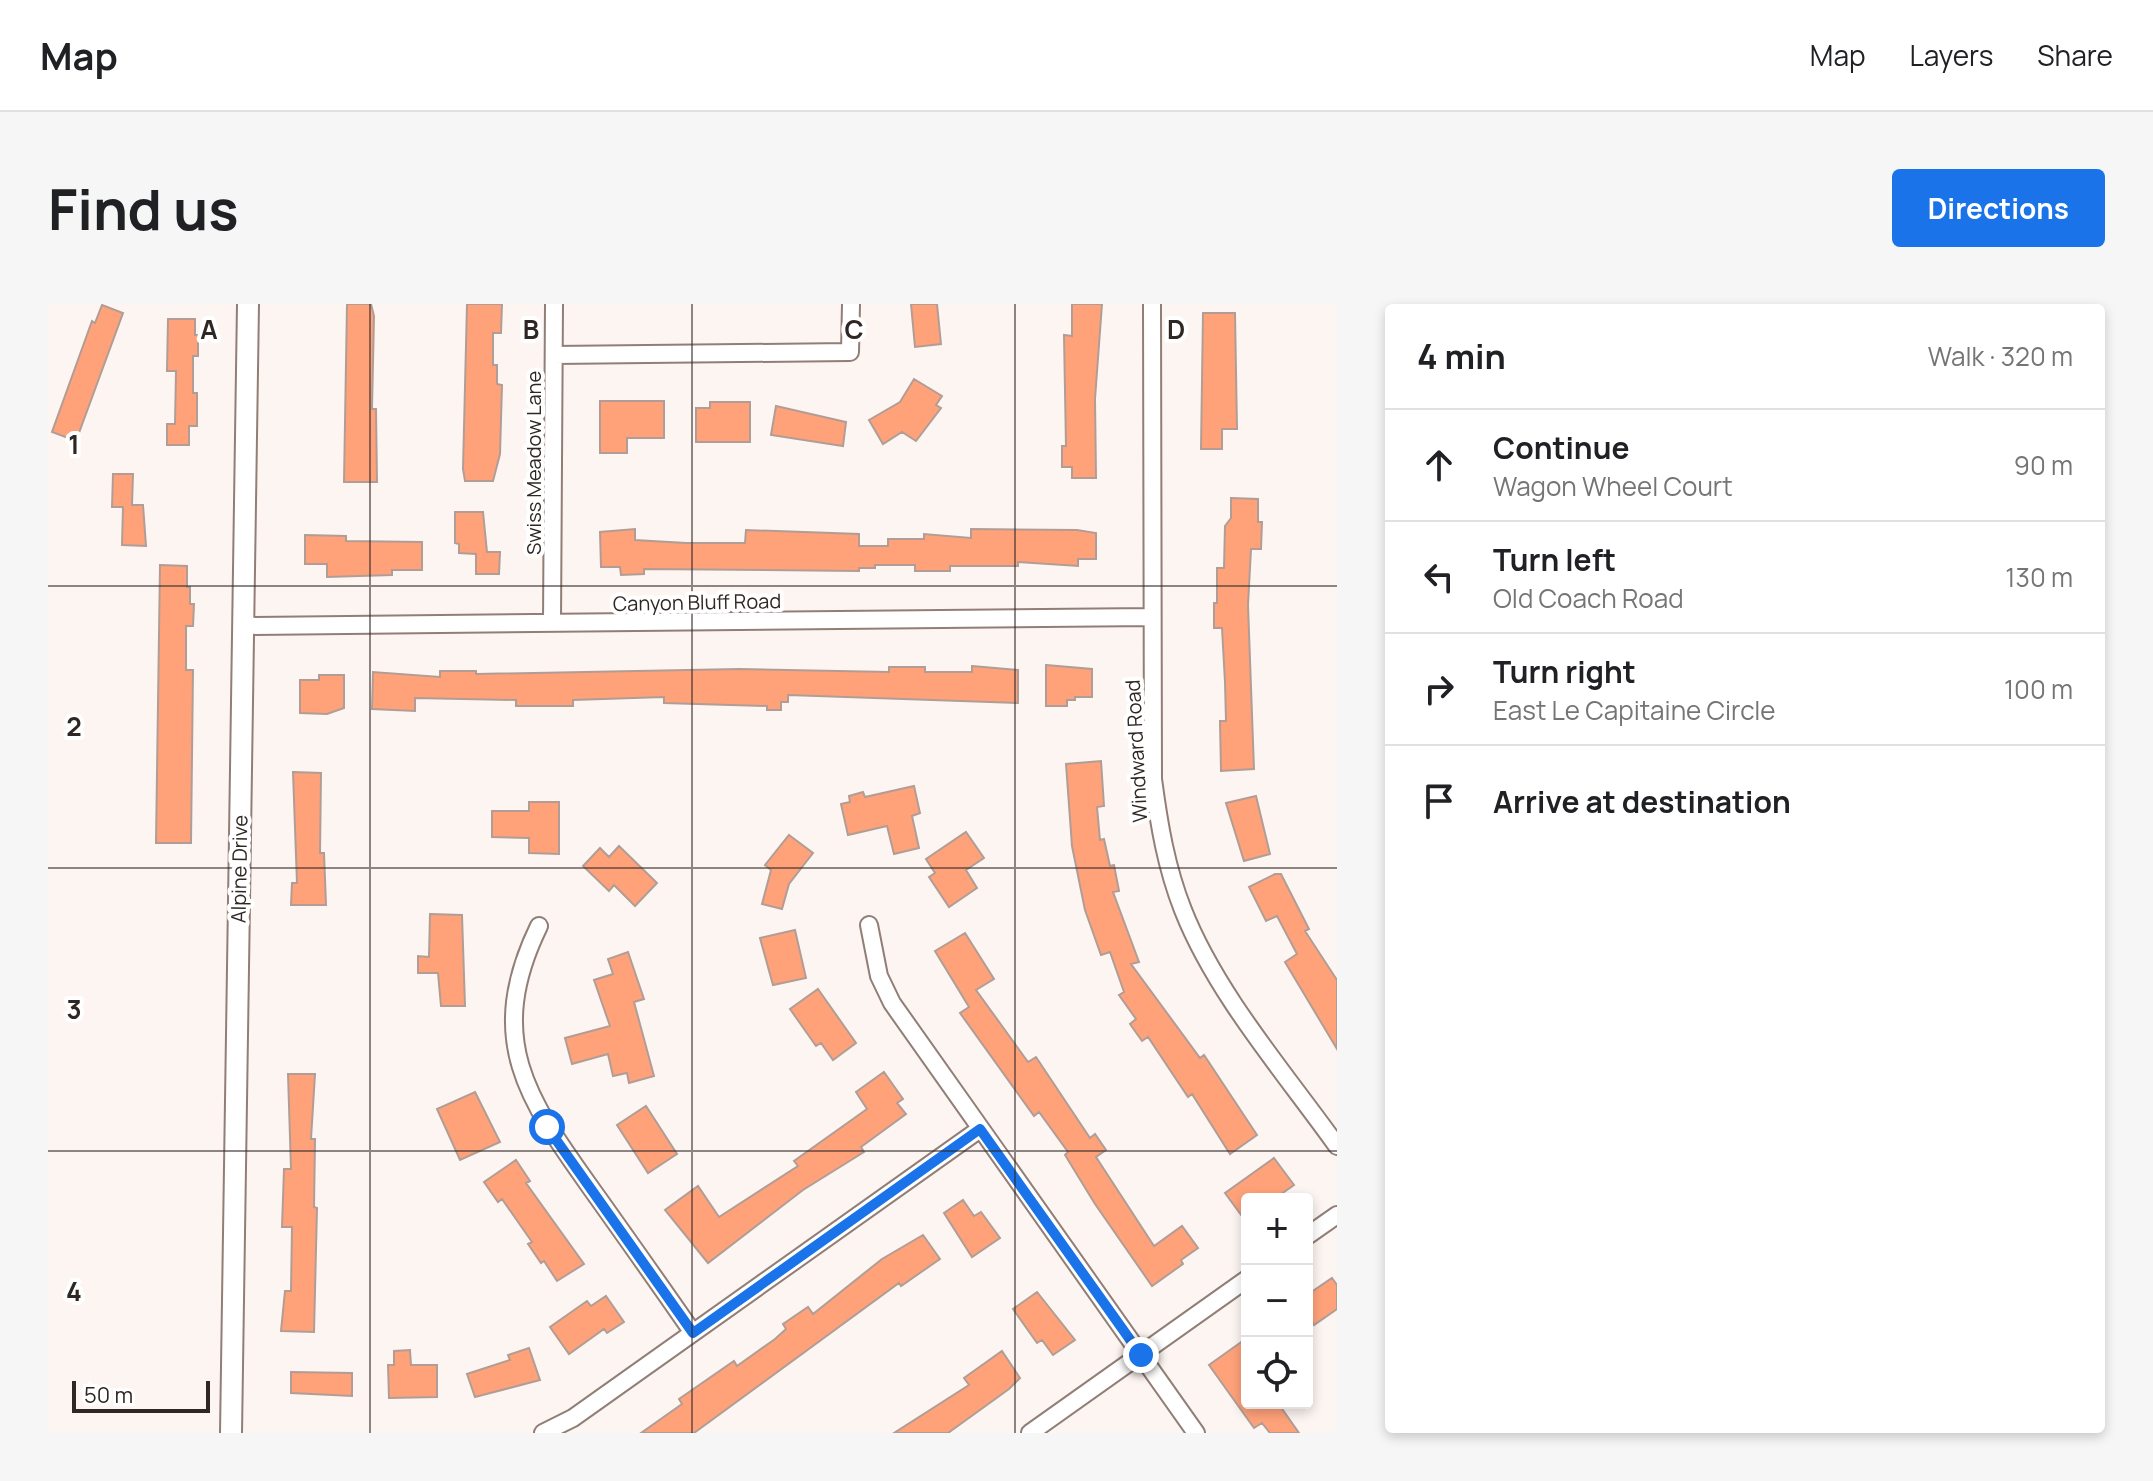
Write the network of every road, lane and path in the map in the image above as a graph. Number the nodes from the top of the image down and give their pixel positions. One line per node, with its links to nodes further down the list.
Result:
1 (248, 304): 8 (street, Alpine Drive)
2 (554, 304): 5 (street, Swiss Meadow Lane)
3 (851, 304): 5 (street)
4 (1152, 304): 6 (street, Windward Road)
5 (554, 355): 7 (street, Swiss Meadow Lane)
6 (1151, 617): 7 (street, Canyon Bluff Road); 12 (street, Windward Road)
7 (552, 623): 8 (street, Canyon Bluff Road)
8 (243, 626): 18 (street, Alpine Drive)
9 (869, 925): 11 (street)
10 (539, 926): 16 (street)
11 (980, 1129): 16 (street); 17 (street)
12 (1337, 1146)
13 (1337, 1215): 14 (street)
14 (1313, 1232)
15 (1241, 1283): 17 (street)
16 (693, 1333): 19 (street)
17 (1141, 1355): 20 (street); 21 (street)
18 (231, 1433)
19 (543, 1433)
20 (1030, 1433)
21 (1196, 1433)

